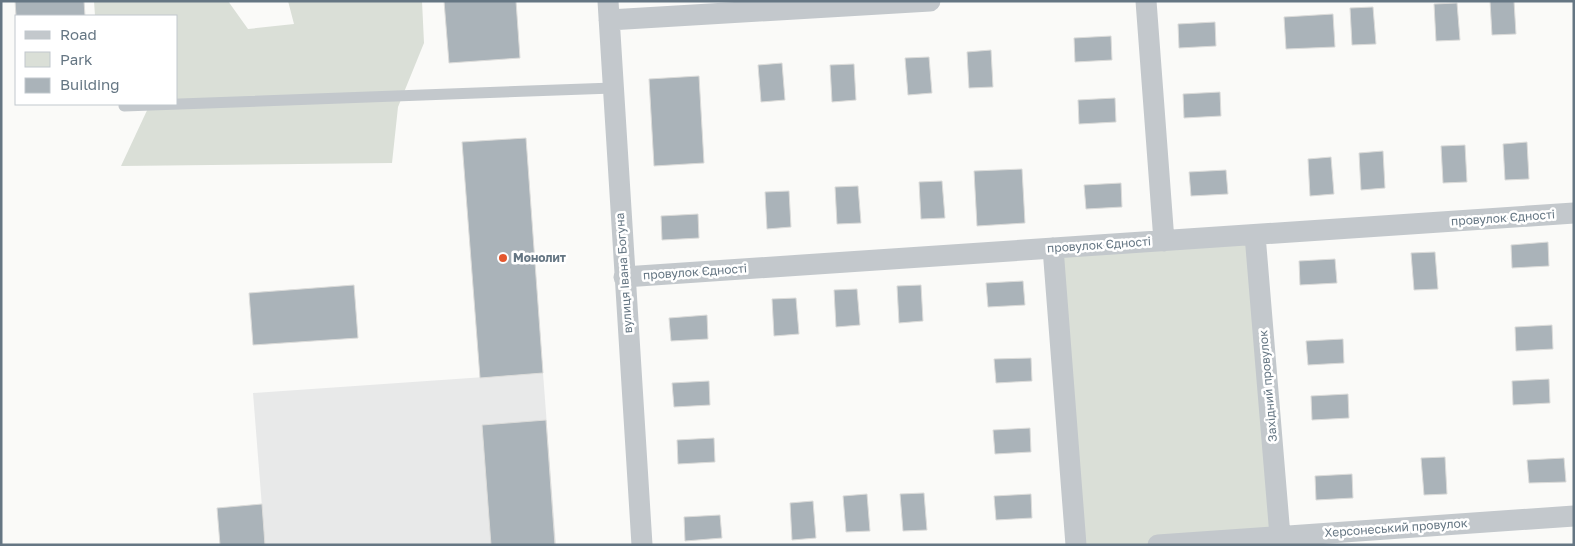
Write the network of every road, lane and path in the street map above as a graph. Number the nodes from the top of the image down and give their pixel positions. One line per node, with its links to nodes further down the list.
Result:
1 (930, 1): 3 (street)
2 (1146, 1): 10 (street)
3 (608, 11): 4 (street, вулиця Івана Богуна)
4 (613, 88): 5 (lane); 12 (street, вулиця Івана Богуна)
5 (178, 104)
6 (151, 105): 7 (lane)
7 (124, 106)
8 (1574, 213): 9 (street, провулок Єдності)
9 (1255, 235): 10 (street, провулок Єдності); 14 (street, Західний провулок)
10 (1164, 240): 11 (street, провулок Єдності)
11 (1053, 248): 12 (street, провулок Єдності); 17 (street)
12 (624, 276): 16 (street, вулиця Івана Богуна)
13 (1574, 516): 14 (street, Херсонеський провулок)
14 (1280, 536): 15 (street, Херсонеський провулок)
15 (1171, 544)
16 (642, 545)
17 (1076, 545)

